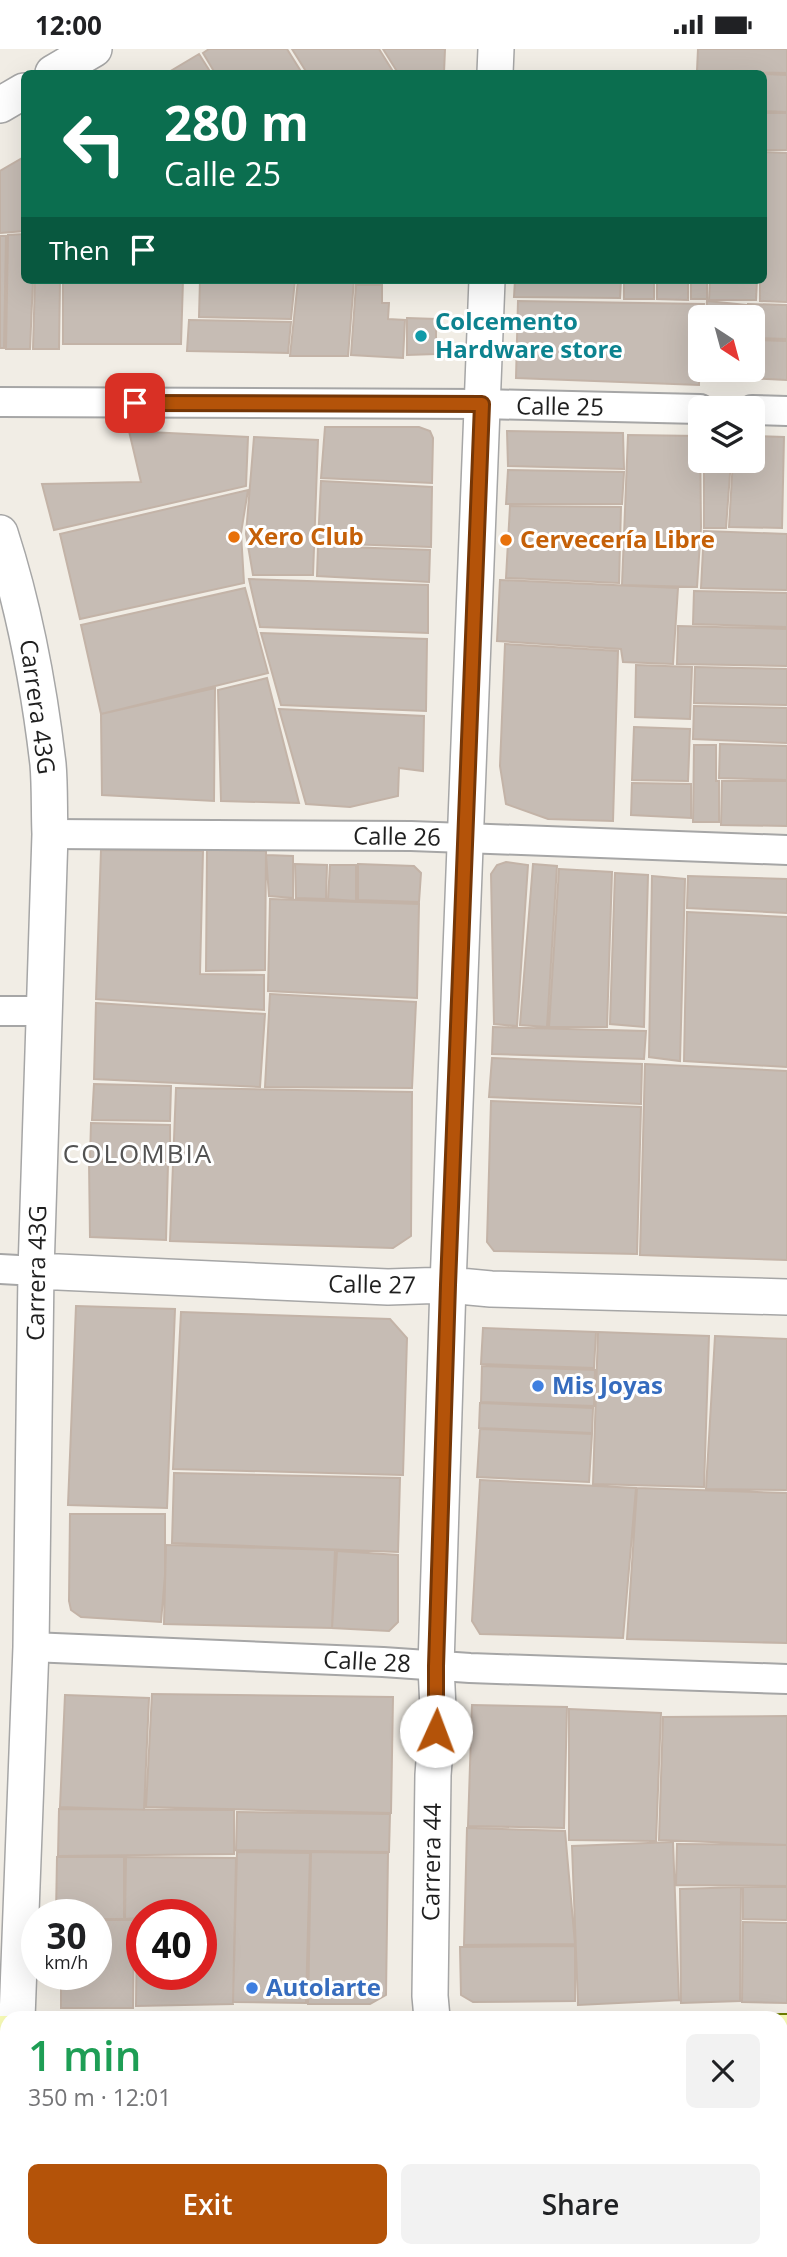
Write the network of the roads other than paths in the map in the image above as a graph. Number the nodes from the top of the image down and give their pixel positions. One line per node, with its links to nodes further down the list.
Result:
1 (94, 49): 3 (street)
2 (496, 49): 4 (street)
3 (58, 70)
4 (495, 70)
5 (21, 92): 6 (street)
6 (0, 105)
7 (487, 284): 9 (street, Carrera 44)
8 (0, 402): 9 (street, Calle 25)
9 (482, 404): 10 (street, Calle 25); 15 (street, Carrera 44)
10 (688, 409)
11 (765, 410): 12 (street)
12 (787, 411)
13 (2, 545): 14 (street, Carrera 43G)
14 (50, 834): 15 (street, Calle 26); 18 (street, Carrera 43G)
15 (464, 839): 16 (street, Calle 26); 21 (street, Carrera 44)
16 (787, 849)
17 (0, 1011): 18 (street)
18 (46, 1011): 20 (street, Carrera 43G)
19 (0, 1269): 20 (street, Calle 27)
20 (36, 1271): 21 (street, Calle 27); 23 (street, Carrera 43G)
21 (448, 1285): 22 (street, Calle 27); 24 (street, Carrera 44)
22 (787, 1297)
23 (31, 1647): 24 (street, Calle 28); 26 (street, Carrera 43G)
24 (436, 1666): 25 (street, Calle 28); 27 (street, Carrera 44)
25 (787, 1679)
26 (17, 2011)
27 (431, 2011)

